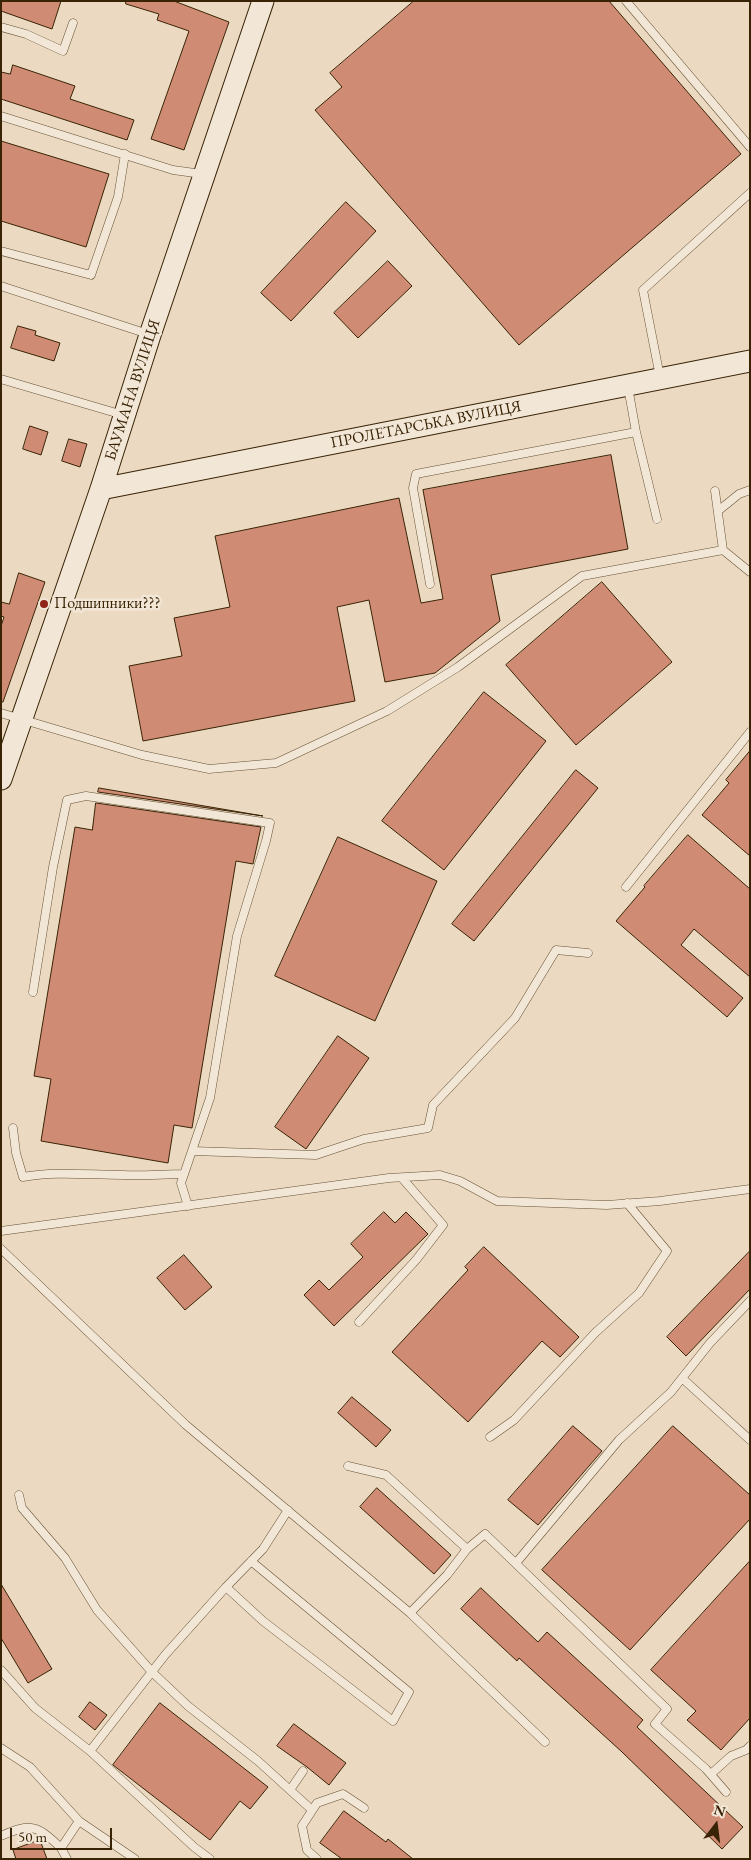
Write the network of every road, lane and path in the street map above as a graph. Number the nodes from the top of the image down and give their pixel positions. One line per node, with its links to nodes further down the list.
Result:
1 (262, 1): 8 (main road, БАУМАНА ВУЛИЦЯ)
2 (626, 1): 6 (lane)
3 (73, 23): 4 (lane)
4 (1, 27)
5 (1, 116): 7 (lane)
6 (750, 147)
7 (125, 154): 8 (lane); 10 (lane)
8 (204, 174): 12 (main road, БАУМАНА ВУЛИЦЯ)
9 (750, 193): 14 (lane)
10 (1, 251)
11 (1, 286): 12 (lane)
12 (150, 335): 17 (main road, БАУМАНА ВУЛИЦЯ)
13 (750, 361): 14 (main road, ПРОЛЕТАРСЬКА ВУЛИЦЯ)
14 (661, 378): 16 (main road, ПРОЛЕТАРСЬКА ВУЛИЦЯ)
15 (1, 379): 17 (lane)
16 (628, 385): 18 (lane); 19 (main road, ПРОЛЕТАРСЬКА ВУЛИЦЯ)
17 (125, 416): 19 (main road, БАУМАНА ВУЛИЦЯ)
18 (636, 432): 23 (lane); 26 (lane)
19 (101, 489): 28 (main road, БАУМАНА ВУЛИЦЯ)
20 (750, 490): 22 (lane)
21 (715, 491): 22 (lane)
22 (718, 511): 24 (lane)
23 (657, 519)
24 (723, 550): 25 (lane); 28 (lane)
25 (750, 572)
26 (430, 584)
27 (1, 714): 28 (lane)
28 (22, 720): 30 (main road, БАУМАНА ВУЛИЦЯ)
29 (750, 732): 31 (lane)
30 (1, 779)
31 (626, 887)
32 (588, 953): 35 (lane)
33 (34, 992): 35 (lane)
34 (13, 1128): 36 (lane)
35 (192, 1151): 36 (lane)
36 (184, 1174): 40 (lane)
37 (402, 1178): 39 (lane); 40 (lane); 44 (lane)
38 (750, 1189): 39 (lane)
39 (627, 1203): 46 (lane)
40 (188, 1206): 41 (lane)
41 (1, 1231)
42 (1, 1250): 50 (lane)
43 (750, 1301): 45 (lane)
44 (359, 1322)
45 (682, 1378): 47 (lane); 53 (lane)
46 (490, 1437)
47 (750, 1440)
48 (348, 1466): 51 (lane)
49 (19, 1495): 57 (lane)
50 (288, 1510): 52 (lane); 55 (lane)
51 (467, 1549): 53 (lane); 55 (lane)
52 (251, 1562): 54 (lane); 54 (lane)
53 (516, 1564): 63 (lane)
54 (226, 1587): 57 (lane)
55 (410, 1613): 58 (lane)
56 (1, 1670): 61 (lane)
57 (152, 1672): 61 (lane); 64 (lane)
58 (545, 1742)
59 (750, 1746): 63 (lane)
60 (1, 1748): 68 (lane)
61 (90, 1751): 73 (lane)
62 (303, 1771): 64 (lane)
63 (711, 1774): 65 (lane)
64 (290, 1790): 67 (lane)
65 (726, 1792)
66 (364, 1808): 67 (lane)
67 (312, 1810): 74 (lane)
68 (79, 1821): 70 (lane); 72 (lane)
69 (1, 1836): 70 (lane)
70 (61, 1848): 71 (lane)
71 (67, 1859)
72 (135, 1859)
73 (210, 1859)
74 (317, 1859)

